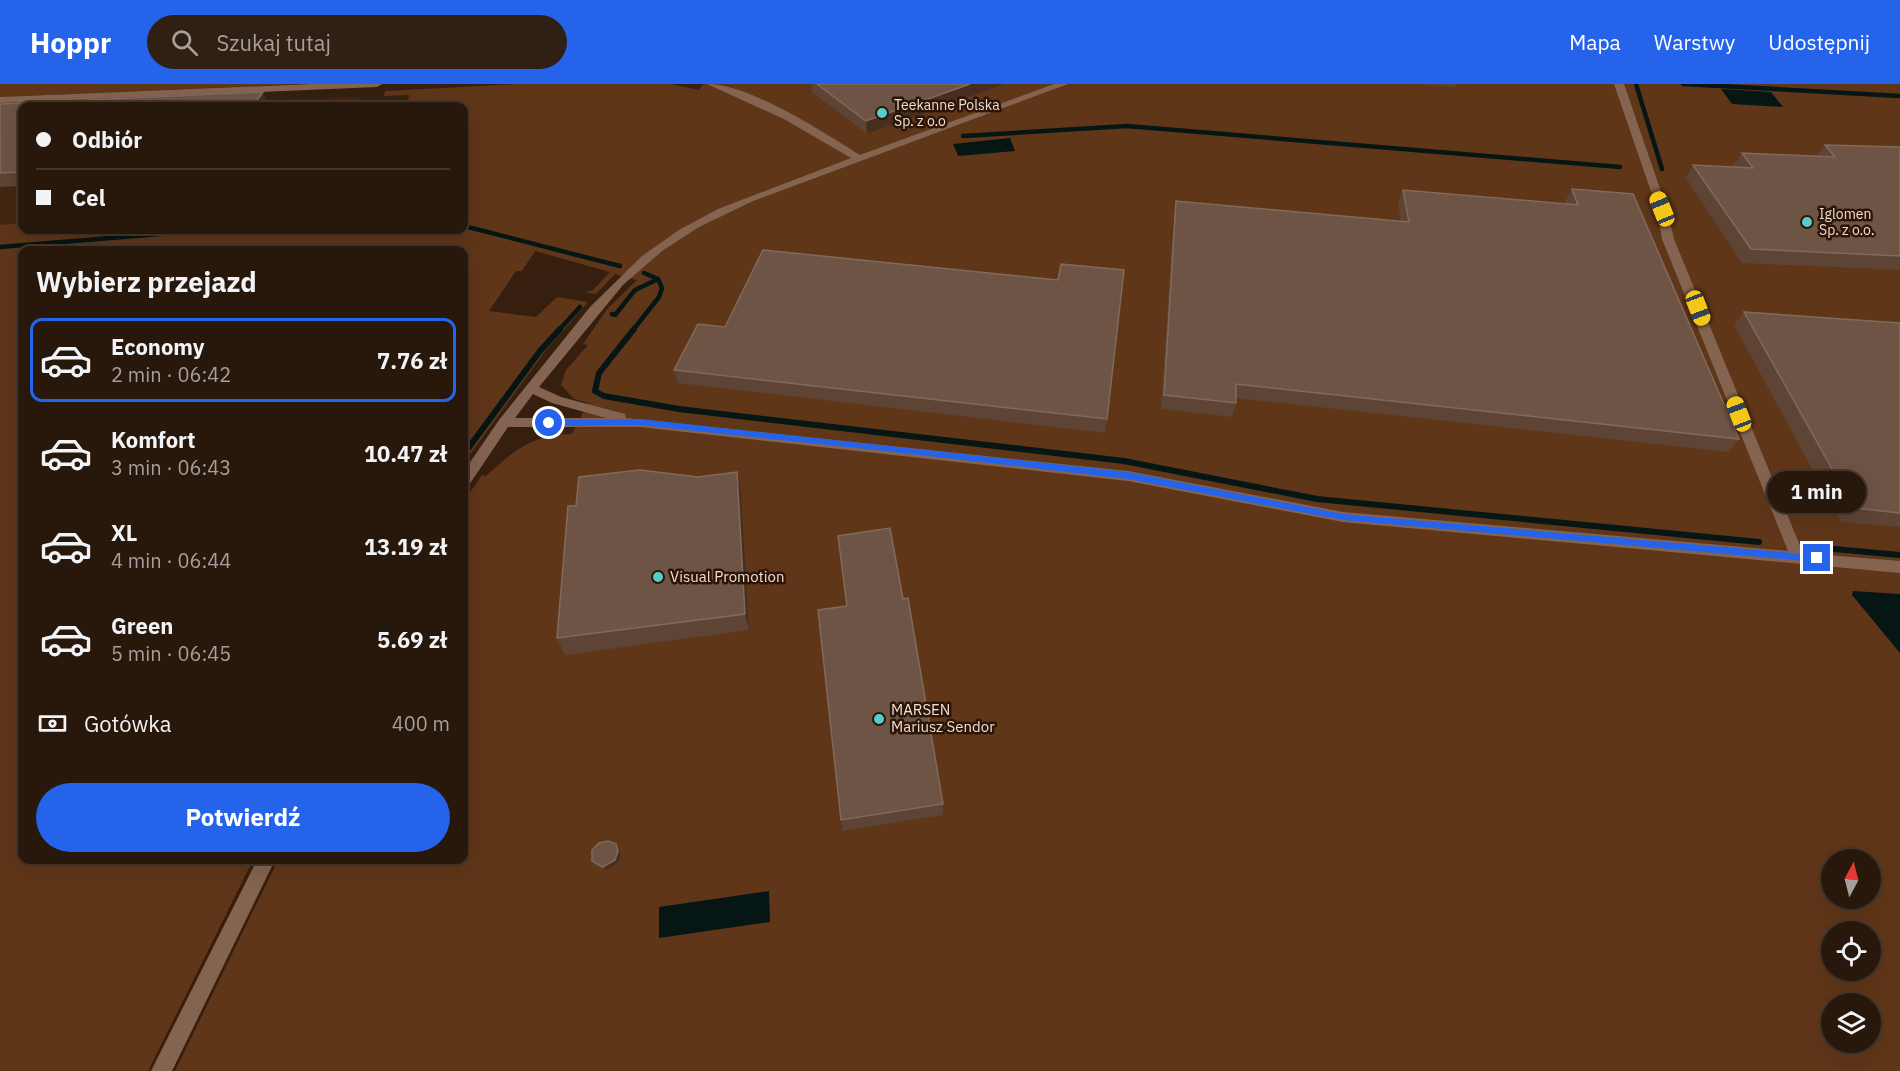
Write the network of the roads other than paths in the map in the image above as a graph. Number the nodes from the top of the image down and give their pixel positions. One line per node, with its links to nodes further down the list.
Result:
1 (377, 84): 5 (street)
2 (712, 84): 6 (street)
3 (1063, 84): 6 (street)
4 (1619, 84): 11 (street)
5 (0, 100)
6 (858, 158): 7 (street)
7 (531, 388): 8 (street); 9 (street)
8 (640, 422): 9 (street); 11 (street)
9 (504, 423): 10 (street)
10 (468, 475)
11 (1797, 556): 12 (street)
12 (1900, 567)
13 (264, 864): 14 (street)
14 (161, 1071)

